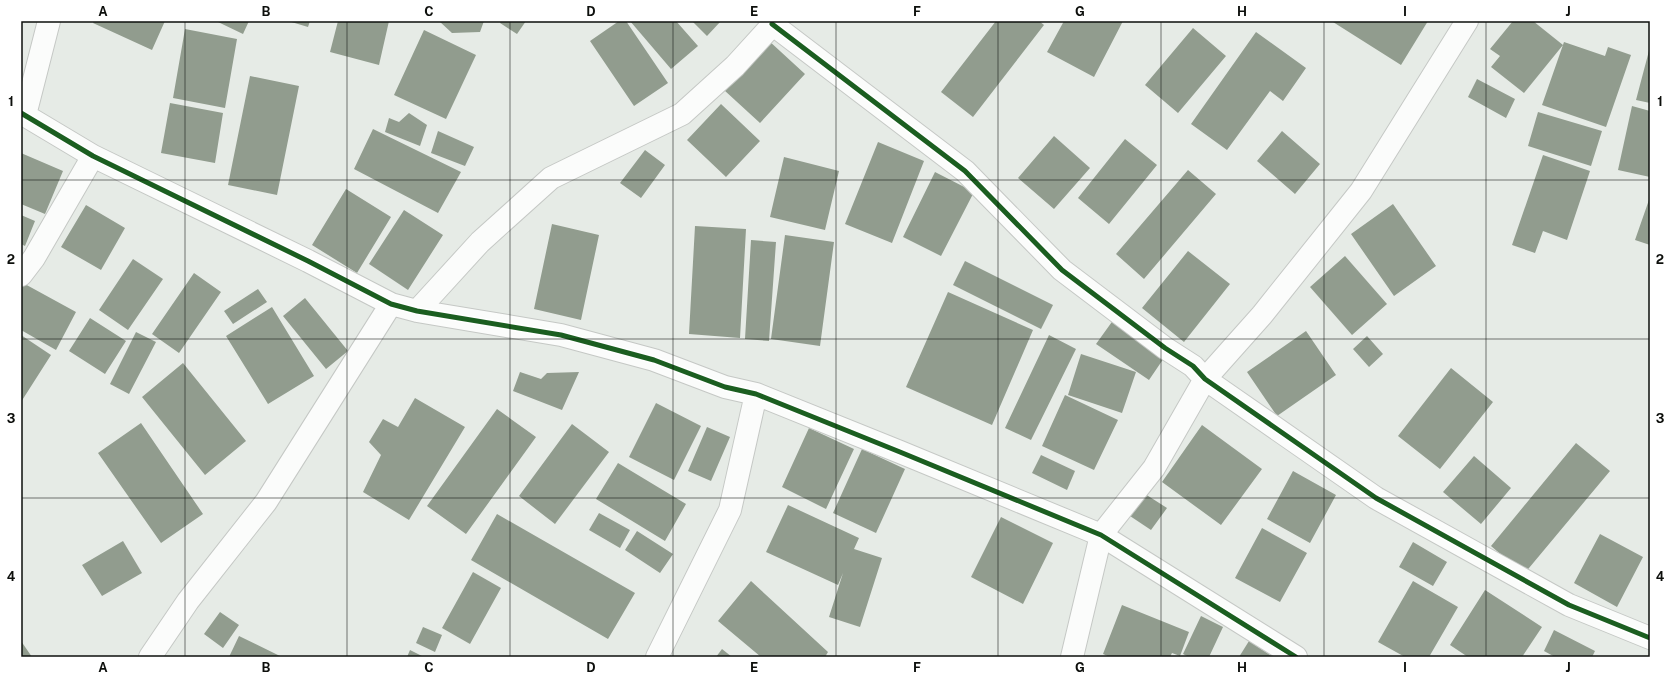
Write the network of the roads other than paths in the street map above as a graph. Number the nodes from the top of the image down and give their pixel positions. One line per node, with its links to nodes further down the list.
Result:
1 (49, 21): 4 (street)
2 (1467, 21): 9 (street)
3 (774, 23): 8 (street); 9 (street)
4 (23, 114): 5 (street)
5 (93, 156): 6 (street); 7 (street)
6 (21, 275)
7 (391, 304): 8 (street); 13 (street)
8 (418, 311): 10 (street)
9 (1206, 379): 11 (street); 12 (street)
10 (756, 394): 11 (street); 14 (street)
11 (1101, 535): 15 (street); 16 (street)
12 (1650, 638)
13 (150, 657)
14 (657, 657)
15 (1072, 657)
16 (1296, 657)

